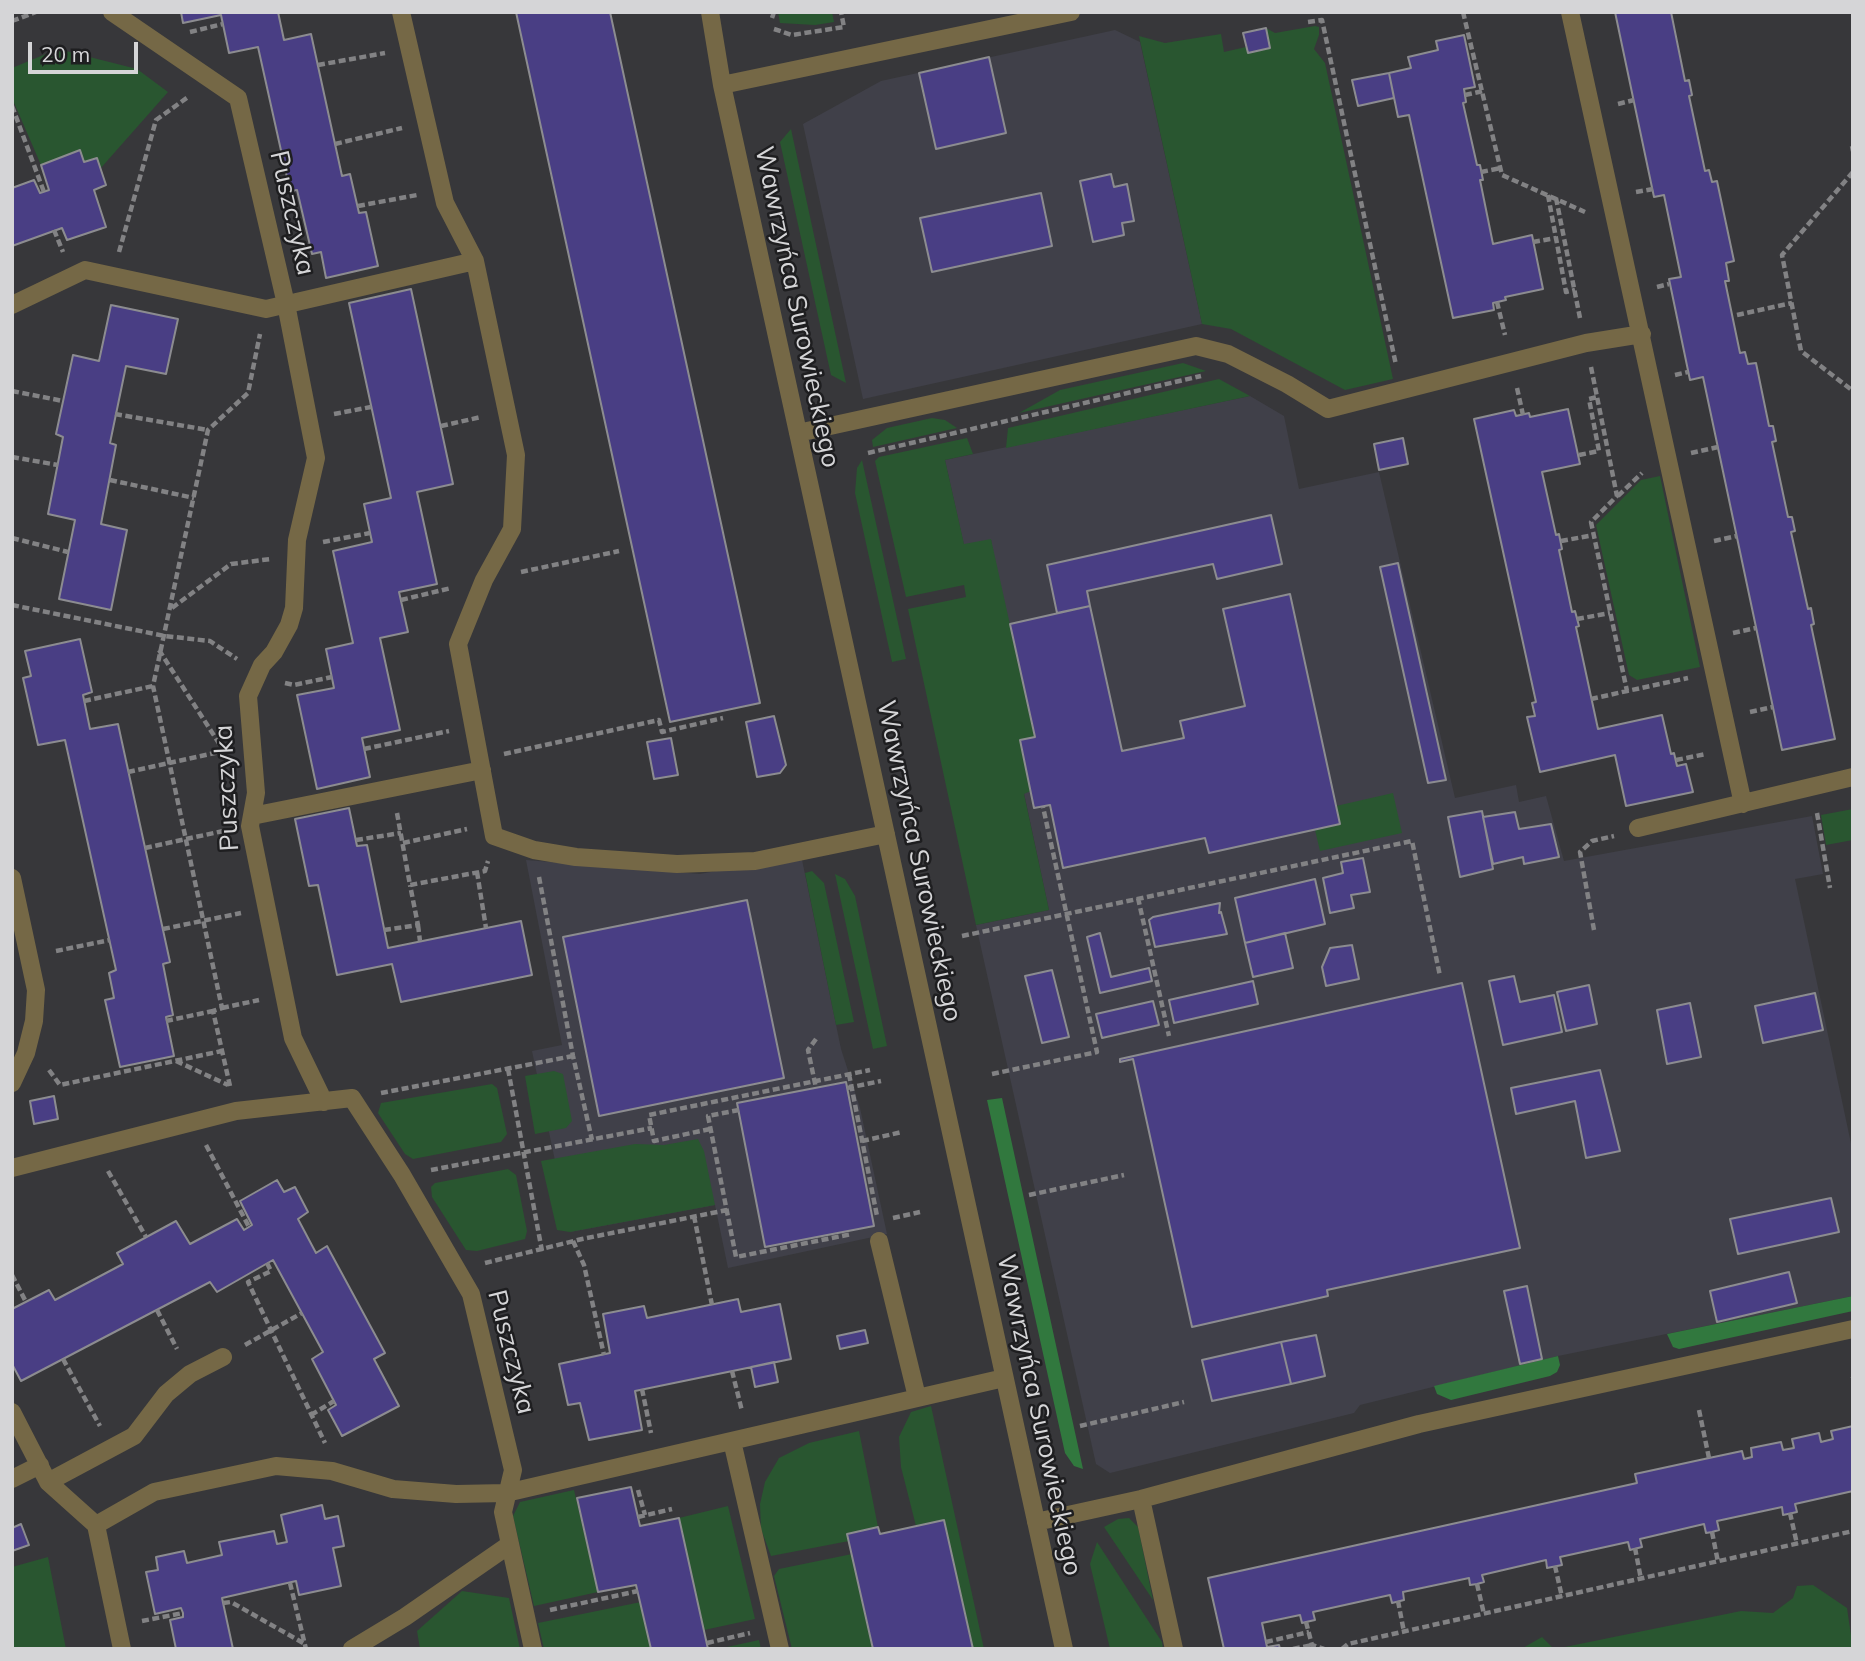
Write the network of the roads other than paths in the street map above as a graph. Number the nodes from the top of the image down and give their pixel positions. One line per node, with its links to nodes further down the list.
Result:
1 (112, 12): 10 (street, Puszczyka)
2 (401, 12): 8 (street)
3 (701, 12): 7 (street, Wawrzyńca Surowieckiego)
4 (710, 12): 7 (street, Wawrzyńca Surowieckiego)
5 (1071, 12): 7 (street)
6 (1570, 12): 11 (street)
7 (722, 85): 12 (street, Wawrzyńca Surowieckiego)
8 (475, 261): 10 (street); 13 (street)
9 (12, 304): 10 (street)
10 (286, 304): 16 (street, Puszczyka)
11 (1642, 334): 12 (street); 15 (street)
12 (798, 433): 18 (street, Wawrzyńca Surowieckiego)
13 (481, 765): 16 (street); 18 (street)
14 (1853, 777): 15 (street)
15 (1743, 804): 17 (street)
16 (252, 816): 21 (street, Puszczyka)
17 (1638, 828)
18 (886, 834): 26 (street, Wawrzyńca Surowieckiego)
19 (12, 878): 20 (street)
20 (12, 1083)
21 (324, 1102): 22 (street); 33 (street, Puszczyka)
22 (12, 1168)
23 (880, 1241): 27 (street)
24 (1853, 1329): 34 (street)
25 (223, 1357): 32 (street)
26 (1004, 1378): 27 (street); 35 (street, Wawrzyńca Surowieckiego)
27 (917, 1397): 29 (street)
28 (12, 1412): 30 (street)
29 (732, 1441): 33 (street); 41 (street)
30 (40, 1465): 31 (street); 32 (street)
31 (12, 1479)
32 (48, 1482): 36 (street)
33 (506, 1493): 36 (street); 37 (street, Puszczyka)
34 (1141, 1499): 35 (street); 43 (street)
35 (1036, 1522): 42 (street, Wawrzyńca Surowieckiego)
36 (96, 1525): 38 (street)
37 (509, 1545): 39 (street); 40 (street, Puszczyka)
38 (122, 1649)
39 (352, 1649)
40 (533, 1649)
41 (780, 1649)
42 (1063, 1649)
43 (1174, 1649)

